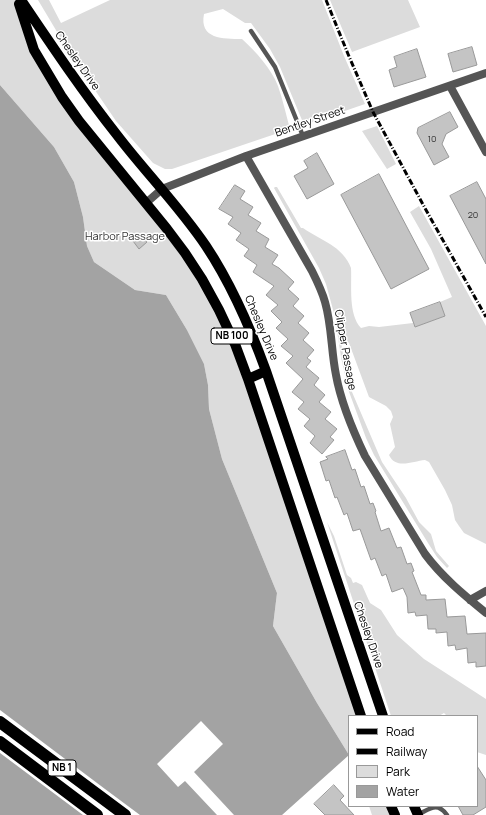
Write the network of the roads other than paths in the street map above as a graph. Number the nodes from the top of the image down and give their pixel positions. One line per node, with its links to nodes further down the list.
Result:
1 (19, 0): 8 (main road, Chesley Drive / NB 100); 9 (main road, Chesley Drive / NB 100)
2 (251, 31): 5 (lane)
3 (486, 74): 4 (street, Bentley Street)
4 (450, 86): 5 (street, Bentley Street); 6 (street)
5 (303, 136): 7 (street, Bentley Street)
6 (486, 152)
7 (246, 156): 8 (street, Bentley Street); 13 (street, Clipper Passage)
8 (162, 189): 9 (street, Bentley Street); 10 (main road, Chesley Drive / NB 100)
9 (146, 203): 11 (main road, Chesley Drive / NB 100)
10 (266, 371): 11 (main road); 16 (main road, Chesley Drive / NB 100)
11 (248, 379): 15 (main road, Chesley Drive / NB 100)
12 (486, 591): 13 (street)
13 (470, 600): 14 (street, Clipper Passage)
14 (486, 614)
15 (361, 715)
16 (383, 715)
17 (0, 722): 20 (highway, NB 1)
18 (0, 742): 19 (highway, NB 1)
19 (97, 815)
20 (125, 815)
21 (418, 815): 22 (lane)
22 (448, 815)

